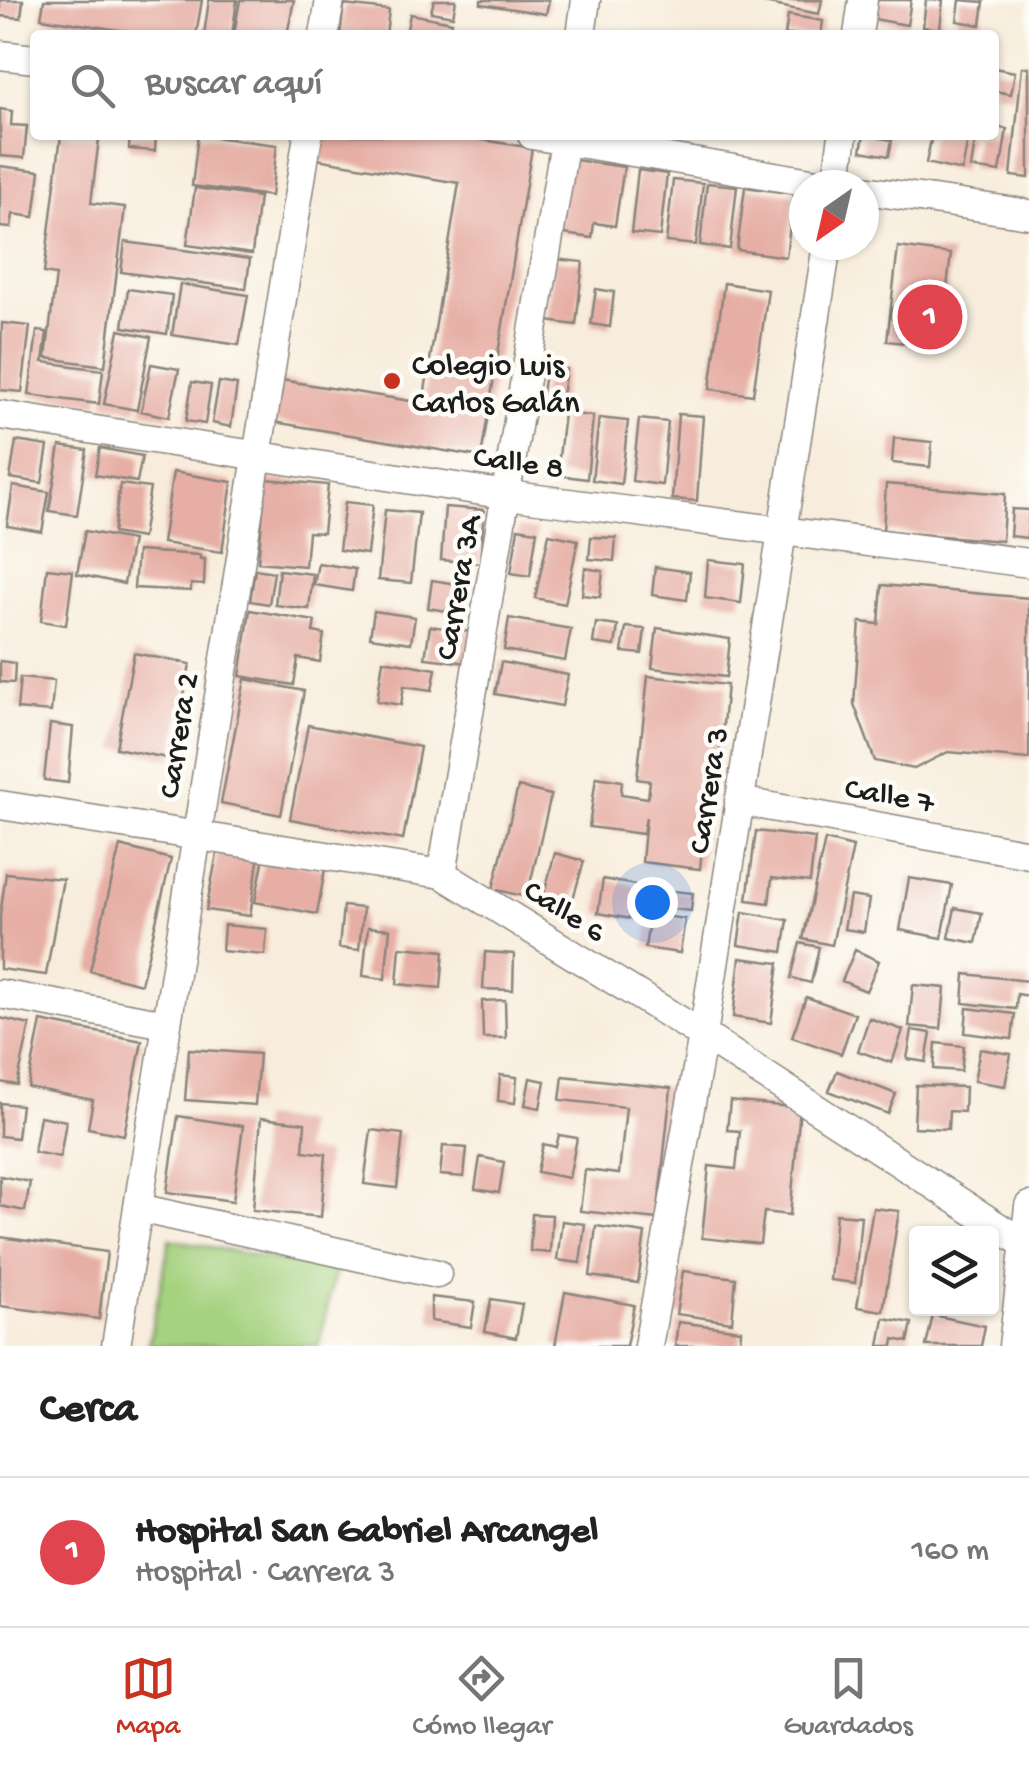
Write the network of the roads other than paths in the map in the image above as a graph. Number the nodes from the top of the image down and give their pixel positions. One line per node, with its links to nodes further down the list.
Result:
1 (330, 0): 4 (street)
2 (586, 0): 5 (street)
3 (863, 0): 6 (street)
4 (325, 30)
5 (582, 30)
6 (859, 30)
7 (0, 54): 8 (street)
8 (30, 58)
9 (307, 140): 19 (street, Carrera 2)
10 (566, 140): 20 (street, Carrera 3A)
11 (577, 140): 14 (street)
12 (842, 140): 13 (street)
13 (838, 170)
14 (789, 178)
15 (879, 192): 16 (street)
16 (1029, 214)
17 (825, 260): 21 (street, Carrera 3)
18 (0, 415): 19 (street, Calle 8)
19 (258, 454): 20 (street, Calle 8); 25 (street, Carrera 2)
20 (507, 495): 21 (street, Calle 8); 27 (street, Carrera 3A)
21 (784, 531): 22 (street, Calle 8); 23 (street, Carrera 3)
22 (1029, 563)
23 (739, 801): 26 (street, Calle 7); 30 (street, Carrera 3)
24 (0, 806): 25 (street, Calle 6)
25 (195, 834): 27 (street, Calle 6); 29 (street, Carrera 2)
26 (1029, 854)
27 (442, 874): 30 (street, Calle 6)
28 (0, 994): 29 (street)
29 (166, 1024): 32 (street, Carrera 2)
30 (703, 1035): 33 (street, Calle 6); 36 (street, Carrera 3)
31 (1029, 1206): 33 (street)
32 (138, 1208): 34 (street); 35 (street, Carrera 2)
33 (1027, 1246): 37 (street)
34 (437, 1274)
35 (116, 1346)
36 (648, 1346)
37 (1013, 1346)

